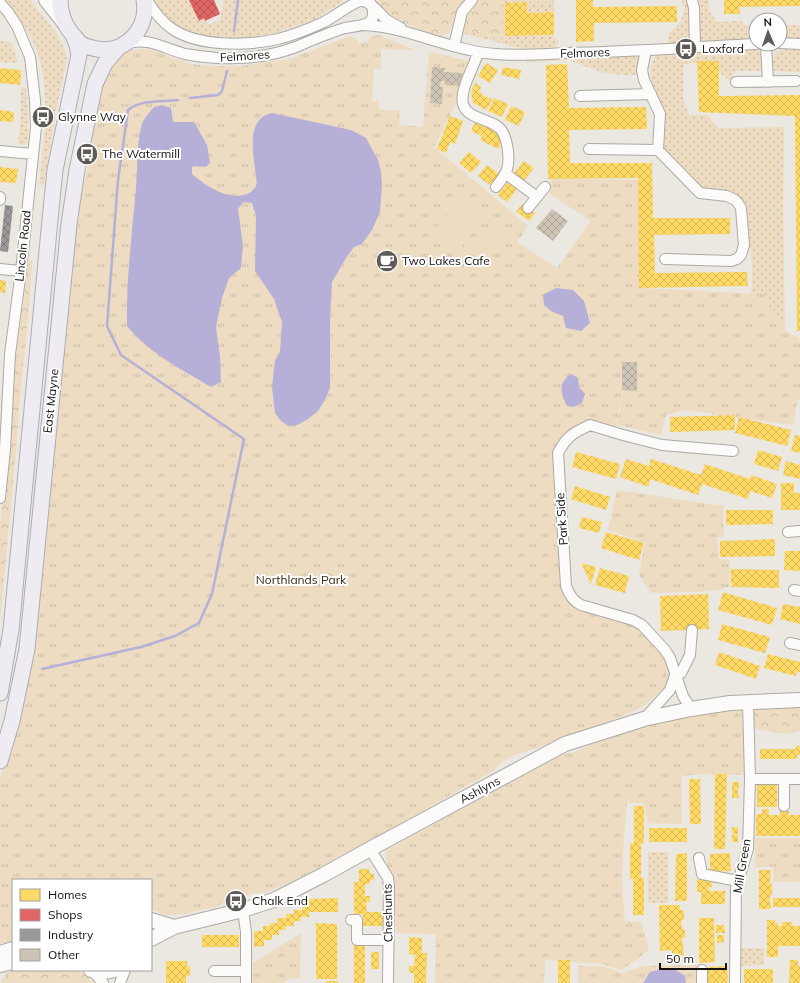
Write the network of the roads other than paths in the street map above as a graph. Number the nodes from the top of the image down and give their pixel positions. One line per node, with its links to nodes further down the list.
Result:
1 (46, 0): 11 (street)
2 (60, 0): 11 (main road, East Mayne)
3 (144, 0): 16 (main road, East Mayne)
4 (147, 0): 7 (street, Felmores)
5 (472, 0): 17 (street)
6 (692, 0): 18 (street)
7 (353, 2): 9 (street); 10 (street)
8 (0, 3): 30 (street, Lincoln Road)
9 (370, 3): 10 (street); 12 (street, Felmores)
10 (362, 26): 12 (street, Felmores); 16 (street, Felmores)
11 (69, 30): 16 (main road); 51 (main road, East Mayne)
12 (417, 35): 17 (street, Felmores)
13 (788, 43): 15 (street)
14 (748, 44): 18 (street, Felmores)
15 (800, 44)
16 (122, 46): 56 (main road, East Mayne)
17 (454, 46): 20 (street, Felmores)
18 (695, 47): 19 (street, Felmores)
19 (646, 50): 20 (street, Felmores); 25 (street)
20 (478, 52): 31 (street)
21 (766, 52): 24 (street)
22 (796, 81): 24 (street)
23 (736, 82): 24 (street)
24 (768, 82)
25 (651, 94): 26 (street); 28 (street)
26 (580, 96)
27 (589, 149): 28 (street)
28 (658, 150): 38 (street)
29 (0, 151): 30 (street)
30 (33, 154): 40 (street, Lincoln Road)
31 (506, 174): 33 (street); 35 (street)
32 (545, 187): 35 (street)
33 (496, 188)
34 (0, 197): 36 (street)
35 (537, 197): 37 (street)
36 (0, 200)
37 (528, 208)
38 (665, 259)
39 (0, 269): 40 (street)
40 (21, 271): 41 (street, Lincoln Road)
41 (10, 354): 42 (street); 43 (street, Lincoln Road)
42 (0, 356)
43 (4, 402): 45 (street, Lincoln Road)
44 (732, 451): 50 (street, Park Side)
45 (1, 481): 46 (street, Lincoln Road)
46 (0, 498)
47 (800, 531): 48 (street)
48 (788, 532)
49 (692, 630): 50 (street)
50 (675, 675): 54 (street, Park Side); 55 (street)
51 (0, 693)
52 (800, 700): 53 (street, Ashlyns)
53 (748, 702): 54 (street, Ashlyns); 57 (street, Mill Green)
54 (691, 709): 55 (street, Ashlyns)
55 (644, 719): 61 (street, Ashlyns)
56 (0, 760)
57 (750, 779): 58 (street); 63 (street, Mill Green)
58 (784, 779): 59 (street); 60 (street)
59 (800, 779)
60 (784, 806)
61 (370, 848): 64 (street, Ashlyns); 69 (street, Cheshunts)
62 (699, 858): 63 (street)
63 (738, 881): 86 (street, Mill Green)
64 (243, 910): 67 (street, Ashlyns); 80 (street)
65 (152, 920): 67 (street)
66 (350, 920): 69 (street)
67 (174, 927): 68 (street, Ashlyns)
68 (152, 938)
69 (389, 940): 84 (street, Cheshunts)
70 (12, 949): 71 (street)
71 (0, 953)
72 (12, 962): 73 (street)
73 (0, 965)
74 (702, 970): 85 (street)
75 (93, 971): 81 (street)
76 (98, 971): 77 (street)
77 (110, 971)
78 (125, 971): 82 (street)
79 (214, 971): 80 (street)
80 (245, 971): 83 (street)
81 (103, 983)
82 (120, 983)
83 (246, 983)
84 (388, 983)
85 (702, 983)
86 (735, 983)

